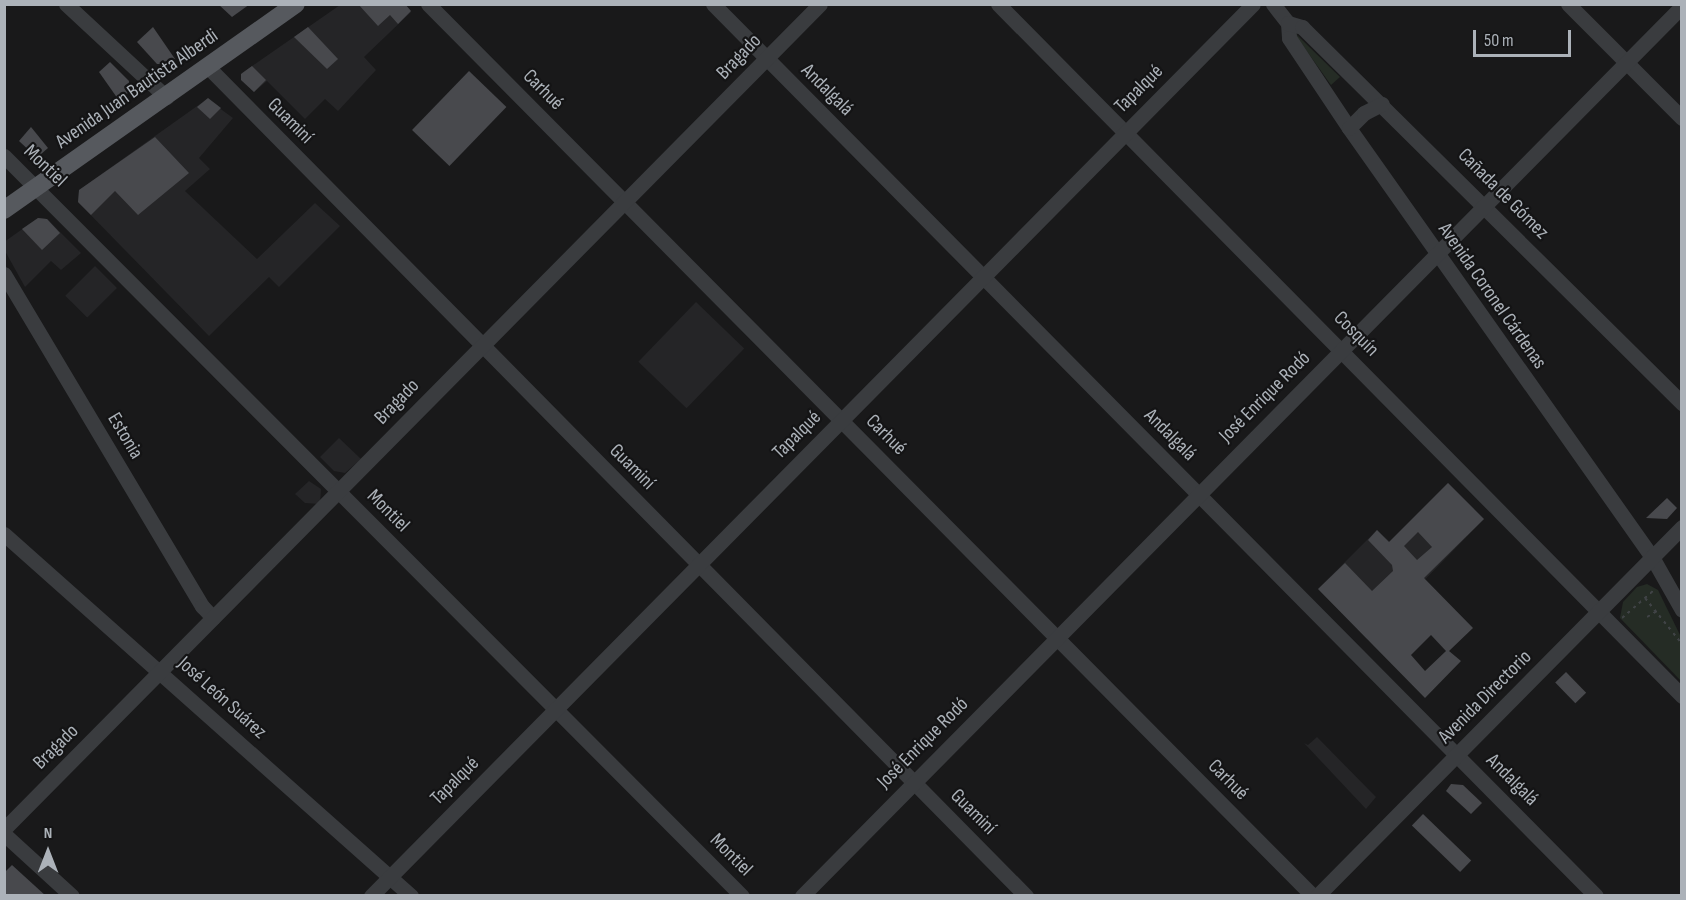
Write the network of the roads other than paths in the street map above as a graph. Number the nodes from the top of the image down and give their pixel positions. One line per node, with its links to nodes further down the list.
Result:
1 (66, 4): 15 (street)
2 (296, 4): 14 (main road, Avenida Juan Bautista Alberdi)
3 (428, 4): 22 (street, Carhué)
4 (713, 4): 12 (street, Andalgalá)
5 (820, 4): 12 (street, Bragado)
6 (998, 4): 19 (street, Cosquín)
7 (1253, 4): 19 (street, Tapalqué)
8 (1273, 4): 11 (street, Avenida Coronel Cárdenas)
9 (1568, 4): 13 (street)
10 (1682, 6): 13 (street, José Enrique Rodó)
11 (1288, 23): 16 (street, Cañada de Gómez); 18 (street, Avenida Coronel Cárdenas)
12 (767, 59): 22 (street, Bragado); 27 (street, Andalgalá)
13 (1626, 62): 17 (street); 23 (street, José Enrique Rodó)
14 (208, 67): 15 (main road, Avenida Juan Bautista Alberdi); 28 (street, Guaminí)
15 (166, 97): 21 (main road, Avenida Juan Bautista Alberdi)
16 (1382, 104): 18 (street); 23 (street, Cañada de Gómez)
17 (1682, 118)
18 (1349, 128): 25 (street, Avenida Coronel Cárdenas)
19 (1125, 133): 27 (street, Tapalqué); 29 (street, Cosquín)
20 (4, 156): 21 (street, Montiel)
21 (38, 187): 24 (main road, Avenida Juan Bautista Alberdi); 32 (street, Montiel)
22 (626, 203): 28 (street, Bragado); 31 (street, Carhué)
23 (1485, 204): 25 (street, José Enrique Rodó); 30 (street, Cañada de Gómez)
24 (4, 210)
25 (1436, 254): 29 (street, José Enrique Rodó); 36 (street, Avenida Coronel Cárdenas)
26 (4, 274): 40 (street, Estonia)
27 (983, 278): 31 (street, Tapalqué); 33 (street, Andalgalá)
28 (482, 346): 32 (street, Bragado); 37 (street, Guaminí)
29 (1342, 349): 33 (street, José Enrique Rodó); 39 (street, Cosquín)
30 (1682, 403)
31 (841, 420): 37 (street, Tapalqué); 41 (street, Carhué)
32 (339, 492): 40 (street, Bragado); 44 (street, Montiel)
33 (1199, 494): 41 (street, José Enrique Rodó); 45 (street, Andalgalá)
34 (1682, 527): 36 (street, Avenida Directorio)
35 (4, 534): 42 (street, José León Suárez)
36 (1652, 557): 38 (street, Avenida Coronel Cárdenas); 39 (street, Avenida Directorio)
37 (698, 563): 44 (street, Tapalqué); 46 (street, Guaminí)
38 (1682, 610)
39 (1599, 613): 43 (street, Cosquín); 45 (street, Avenida Directorio)
40 (213, 618): 42 (street, Bragado)
41 (1057, 637): 46 (street, José Enrique Rodó); 56 (street, Carhué)
42 (161, 672): 47 (street, Bragado); 49 (street, José León Suárez)
43 (1682, 696)
44 (556, 709): 49 (street, Tapalqué); 53 (street, Montiel)
45 (1457, 755): 56 (street, Avenida Directorio); 57 (street, Andalgalá)
46 (914, 782): 54 (street, José Enrique Rodó); 55 (street, Guaminí)
47 (4, 829)
48 (4, 834): 50 (street)
49 (390, 876): 51 (street, Tapalqué); 52 (street, José León Suárez)
50 (72, 896)
51 (371, 896)
52 (411, 896)
53 (742, 896)
54 (802, 896)
55 (1026, 896)
56 (1315, 896)
57 (1596, 896)

